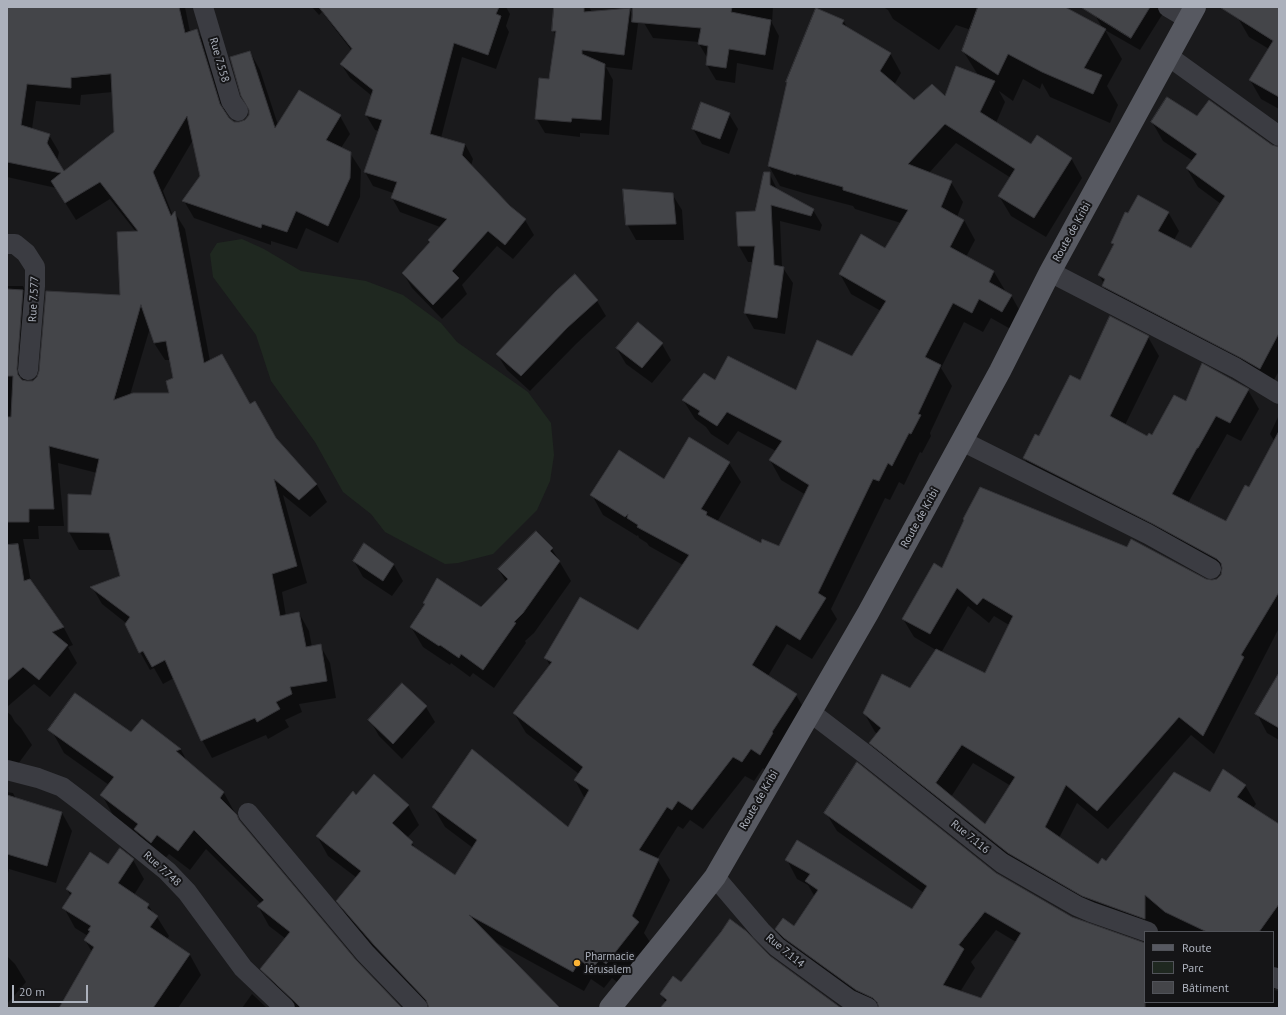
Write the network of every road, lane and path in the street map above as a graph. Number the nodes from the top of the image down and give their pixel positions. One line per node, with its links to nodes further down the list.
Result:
1 (203, 7): 5 (street, Rue 7.558)
2 (1168, 7): 3 (street)
3 (1191, 13): 4 (main road, Route de Kribi)
4 (1168, 56): 6 (street); 8 (main road, Route de Kribi)
5 (238, 111)
6 (1279, 136)
7 (7, 244): 9 (street, Rue 7.577)
8 (1050, 272): 10 (street); 11 (main road, Route de Kribi)
9 (28, 370)
10 (1279, 394)
11 (962, 440): 12 (street); 13 (main road, Route de Kribi)
12 (1211, 568)
13 (810, 712): 16 (main road, Route de Kribi); 17 (street, Rue 7.116)
14 (7, 770): 18 (street, Rue 7.748)
15 (248, 813): 19 (street)
16 (714, 877): 20 (main road, Route de Kribi); 21 (street, Rue 7.114)
17 (1145, 931)
18 (285, 1008)
19 (418, 1008)
20 (610, 1008)
21 (868, 1008)

